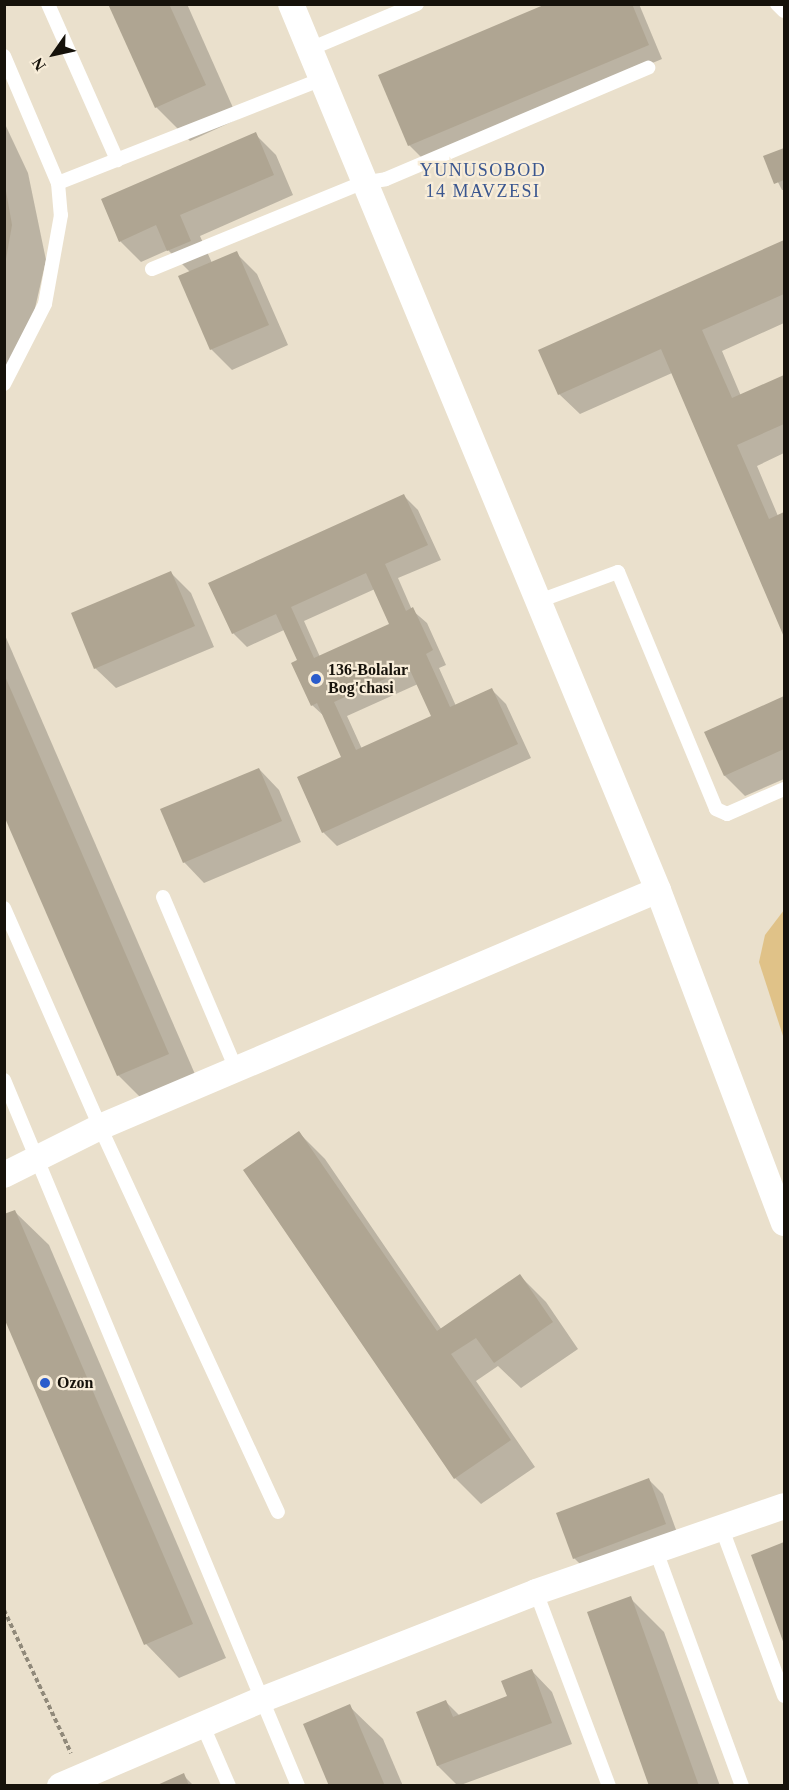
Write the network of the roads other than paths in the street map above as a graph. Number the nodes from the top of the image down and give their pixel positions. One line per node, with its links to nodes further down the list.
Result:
1 (48, 4): 10 (lane)
2 (291, 4): 6 (street)
3 (417, 4): 6 (lane)
4 (777, 4): 5 (lane)
5 (784, 11)
6 (310, 49): 9 (street)
7 (4, 56): 11 (lane)
8 (648, 68): 12 (lane)
9 (322, 79): 10 (lane); 12 (street)
10 (117, 160): 11 (lane)
11 (58, 183): 14 (lane)
12 (363, 183): 13 (lane); 15 (street)
13 (152, 269)
14 (4, 384)
15 (539, 601): 16 (lane); 17 (street)
16 (784, 789)
17 (658, 890): 20 (street); 25 (street)
18 (163, 897): 20 (lane)
19 (4, 909): 22 (lane)
20 (236, 1069): 22 (street)
21 (4, 1080): 23 (lane)
22 (100, 1127): 23 (street); 27 (lane)
23 (38, 1157): 24 (street); 32 (lane)
24 (4, 1175)
25 (784, 1223)
26 (784, 1506): 28 (street)
27 (278, 1512)
28 (722, 1529): 29 (street); 31 (lane)
29 (656, 1551): 30 (street); 38 (lane)
30 (536, 1592): 32 (street); 37 (lane)
31 (784, 1696)
32 (261, 1700): 33 (street); 36 (lane)
33 (203, 1726): 34 (street); 35 (lane)
34 (60, 1785)
35 (229, 1785)
36 (298, 1785)
37 (609, 1785)
38 (742, 1785)

